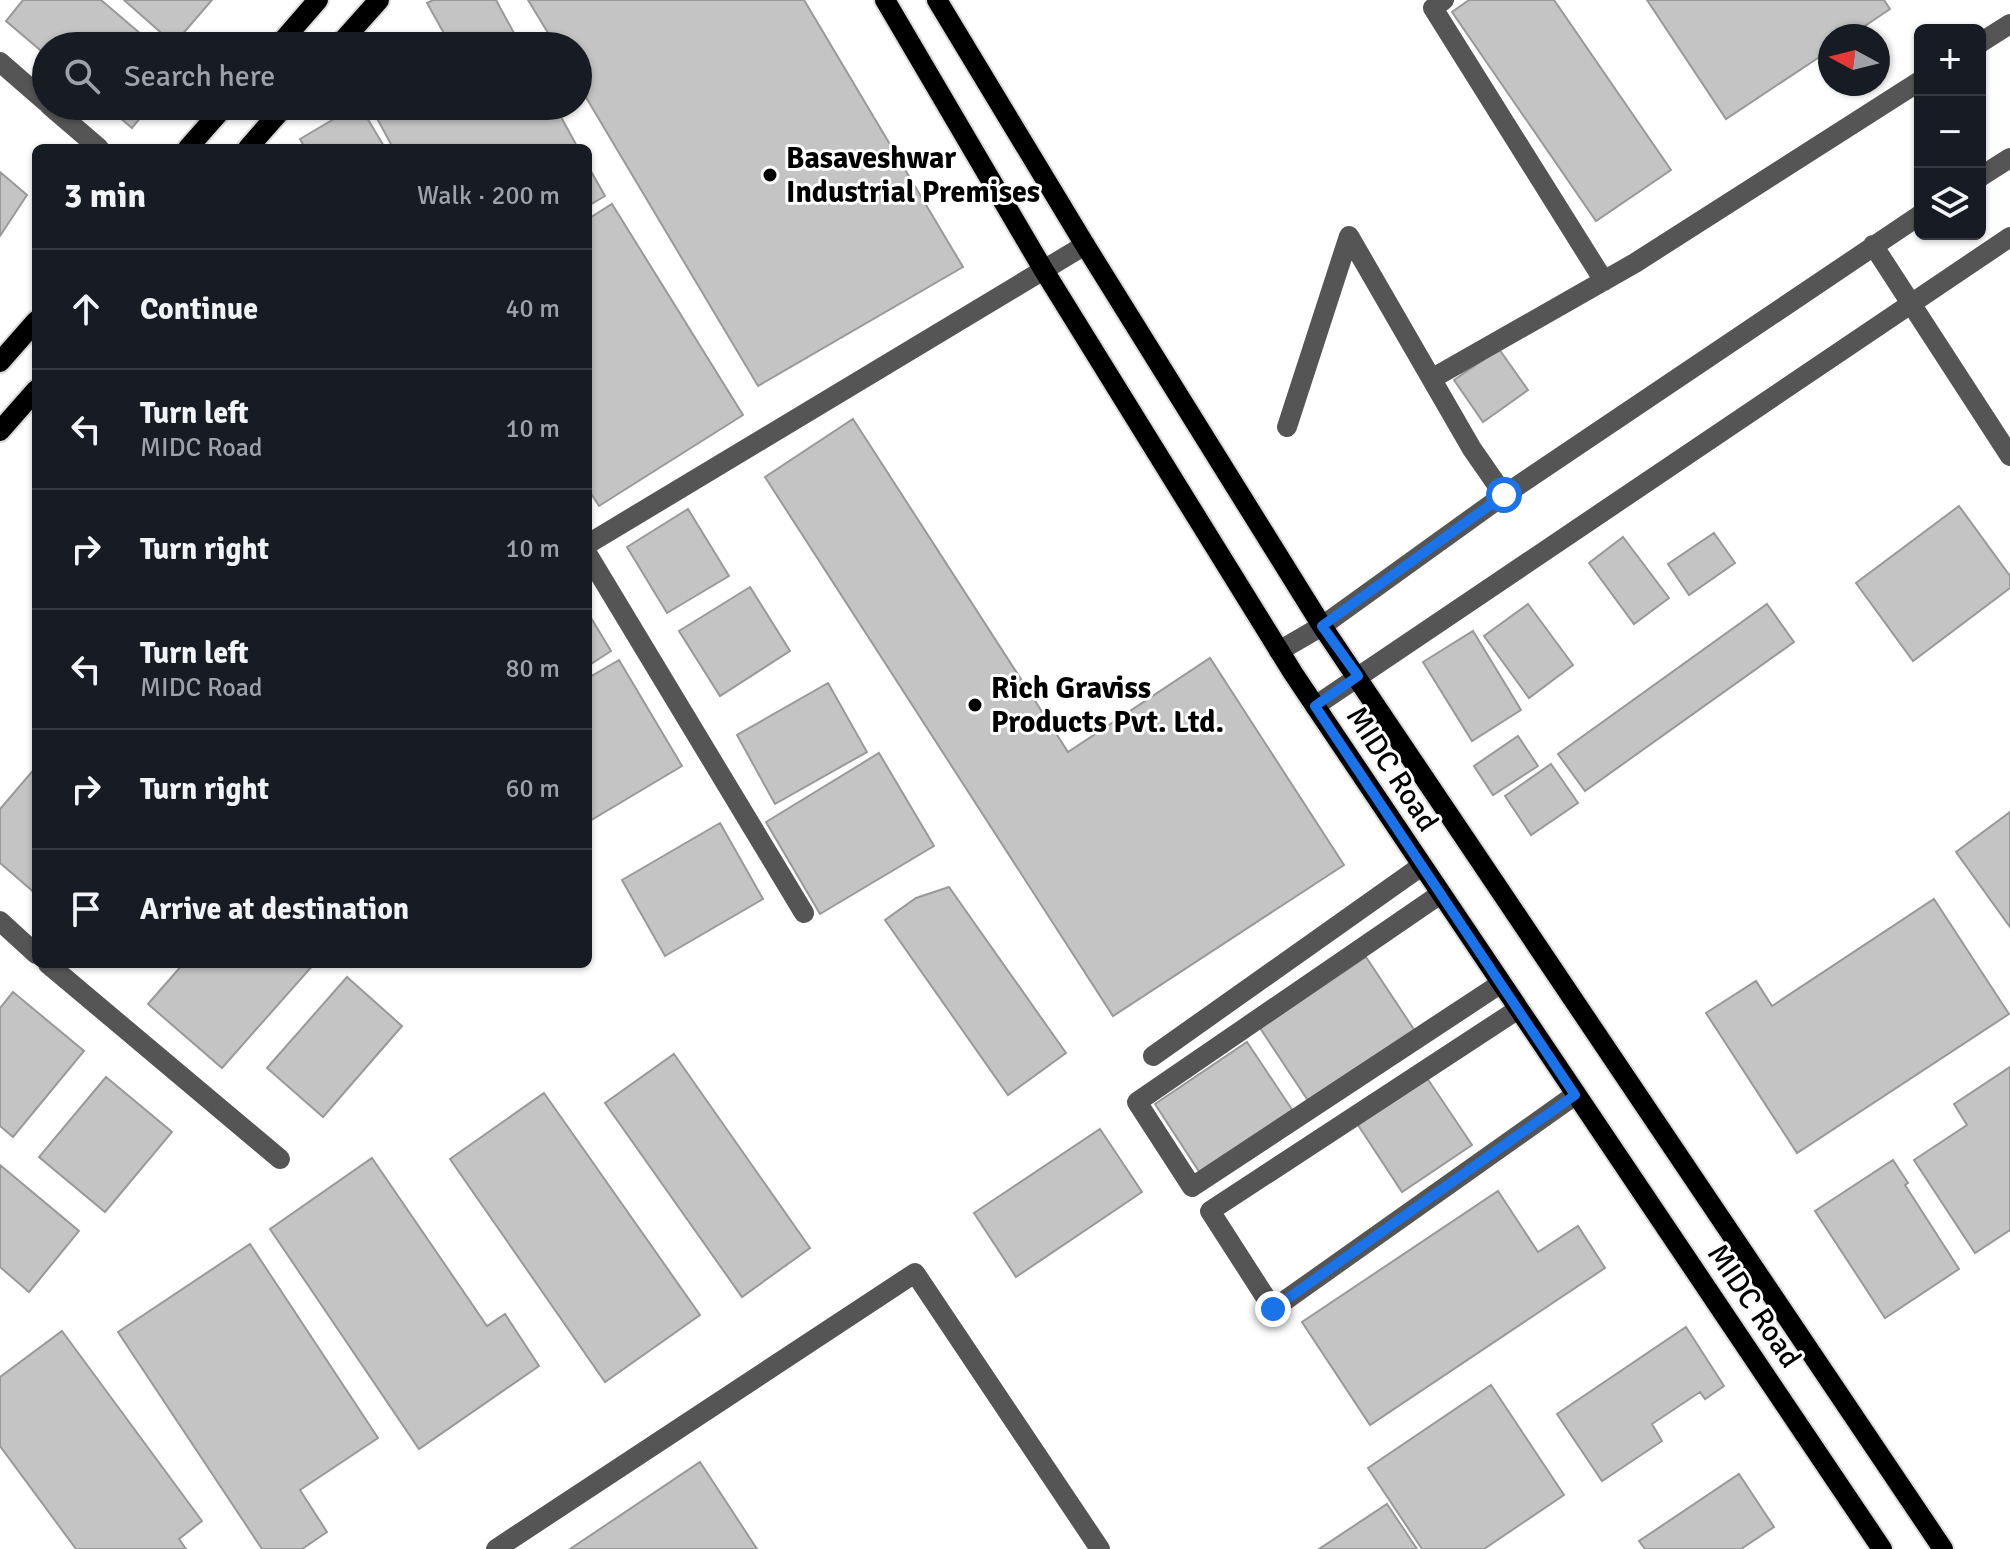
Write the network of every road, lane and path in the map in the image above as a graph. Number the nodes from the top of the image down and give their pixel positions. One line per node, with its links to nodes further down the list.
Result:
1 (318, 0): 7 (main road)
2 (379, 0): 8 (main road)
3 (885, 0): 25 (main road, MIDC Road)
4 (937, 0): 23 (main road, MIDC Road)
5 (1444, 0): 26 (street)
6 (2010, 24): 9 (street)
7 (290, 32)
8 (350, 32)
9 (1986, 39)
10 (0, 62): 12 (street)
11 (1914, 85): 26 (street)
12 (32, 90)
13 (67, 120): 16 (street)
14 (213, 120): 17 (main road)
15 (273, 120): 18 (main road)
16 (94, 144)
17 (192, 144)
18 (252, 144)
19 (2010, 158): 20 (street)
20 (1986, 173)
21 (1914, 219): 24 (street)
22 (2010, 237): 27 (street)
23 (1085, 245): 25 (street); 38 (main road, MIDC Road)
24 (1873, 245): 27 (street); 35 (street)
25 (1043, 269): 36 (street); 39 (main road, MIDC Road)
26 (1604, 281): 30 (street)
27 (1909, 303): 34 (street); 40 (street)
28 (32, 326): 29 (main road)
29 (0, 362)
30 (1433, 378): 32 (street); 35 (street)
31 (32, 395): 33 (main road)
32 (1287, 427)
33 (0, 431)
34 (2010, 456)
35 (1504, 495): 38 (street)
36 (592, 542)
37 (592, 562): 44 (street)
38 (1322, 626): 39 (street); 40 (main road, MIDC Road)
39 (1279, 651): 41 (main road, MIDC Road)
40 (1358, 676): 41 (street); 56 (main road, MIDC Road)
41 (1315, 706): 42 (main road, MIDC Road)
42 (1420, 867): 43 (main road, MIDC Road); 50 (street)
43 (1439, 895): 48 (main road, MIDC Road); 48 (street)
44 (804, 913)
45 (5, 936): 46 (street)
46 (32, 952)
47 (53, 968): 52 (street)
48 (1500, 984): 49 (main road, MIDC Road)
49 (1517, 1010): 51 (main road, MIDC Road); 51 (street)
50 (1153, 1056)
51 (1575, 1095): 55 (main road, MIDC Road)
52 (280, 1159)
53 (496, 1549): 54 (street)
54 (1100, 1549)
55 (1882, 1549)
56 (1943, 1549)

